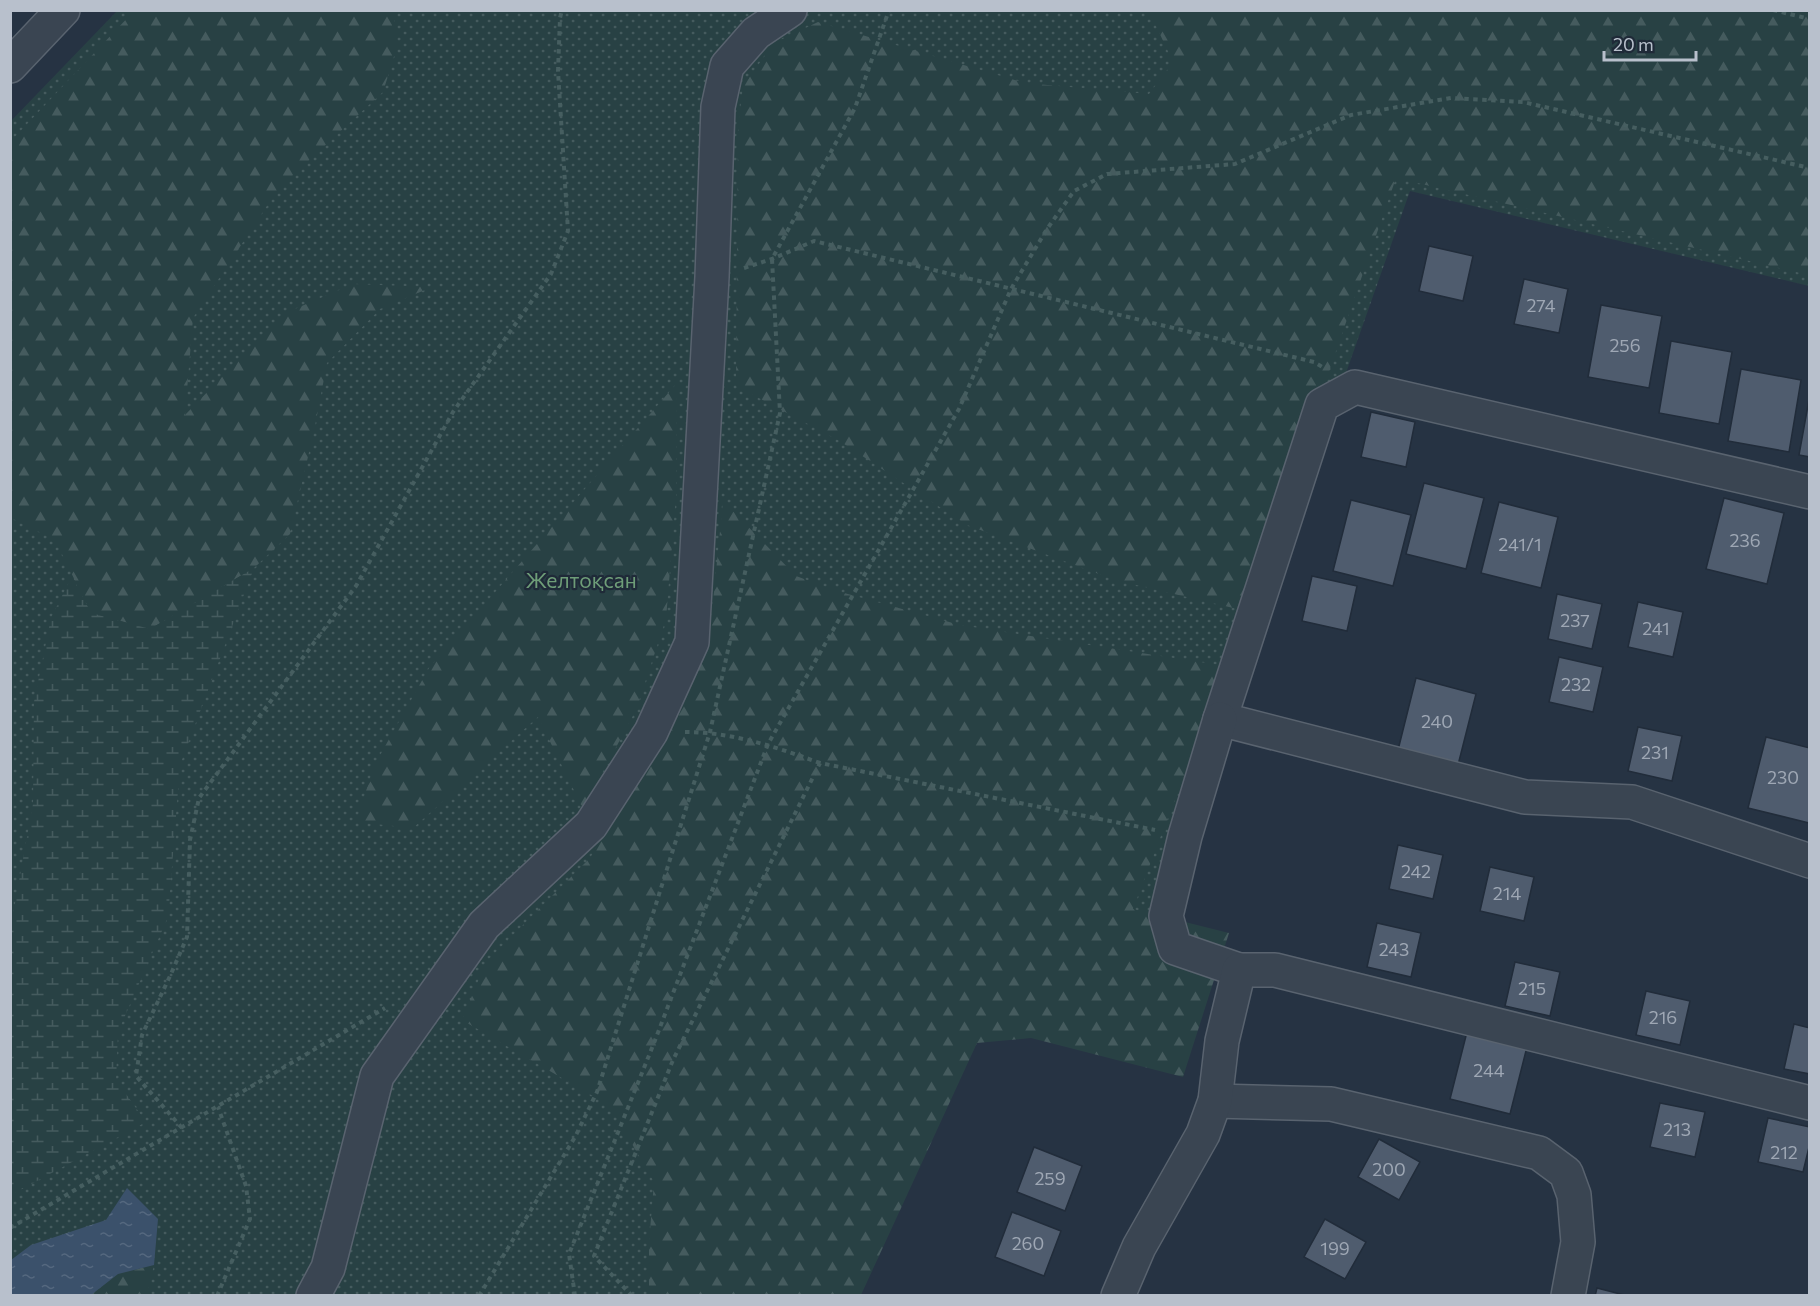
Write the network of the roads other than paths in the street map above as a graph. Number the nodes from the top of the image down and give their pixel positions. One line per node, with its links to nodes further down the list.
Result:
1 (63, 10): 3 (street)
2 (790, 10): 10 (street)
3 (10, 66)
4 (1809, 492): 5 (street)
5 (1220, 719): 6 (street); 7 (street)
6 (1809, 861)
7 (1239, 970): 8 (street); 9 (street)
8 (1215, 1101): 11 (street); 12 (street)
9 (1809, 1103)
10 (313, 1296)
11 (1118, 1296)
12 (1568, 1296)

